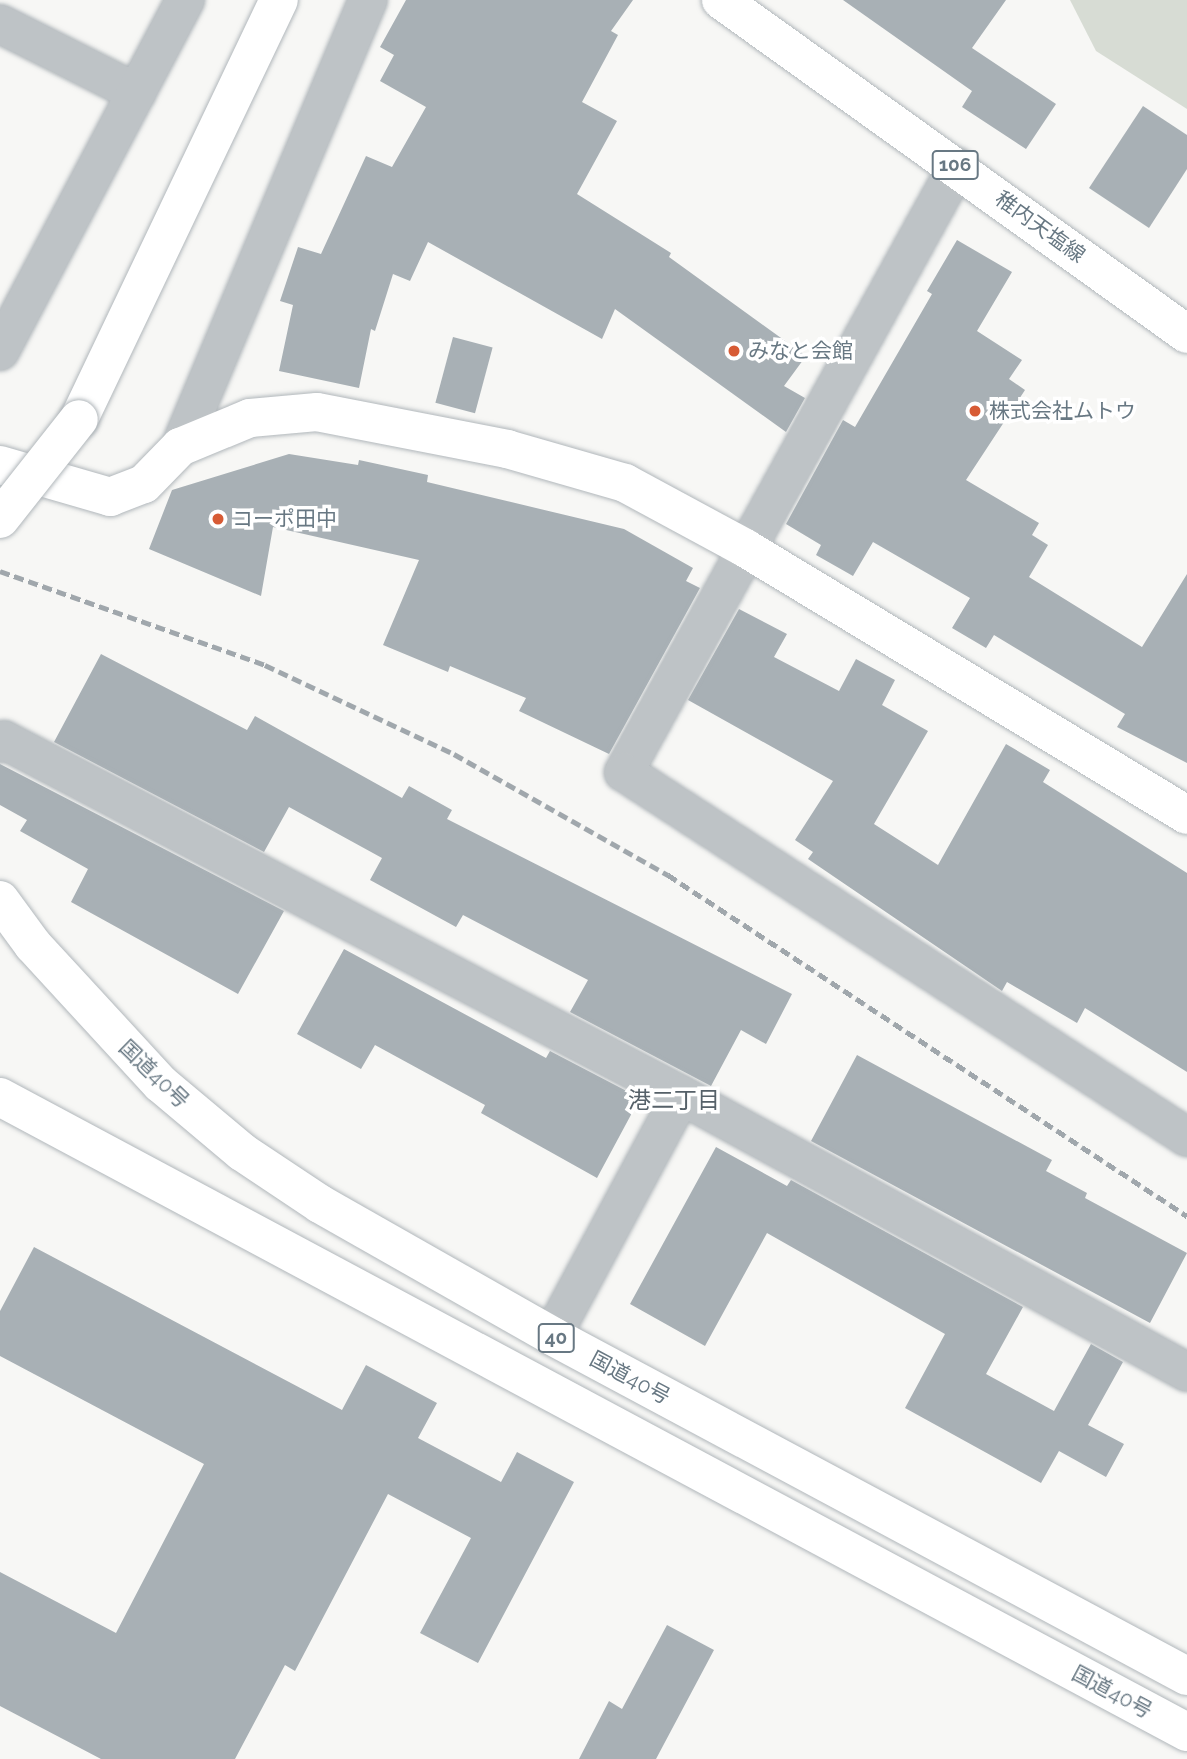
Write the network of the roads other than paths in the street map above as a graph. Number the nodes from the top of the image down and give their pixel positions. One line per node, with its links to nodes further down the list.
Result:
1 (185, 0): 6 (street)
2 (279, 0): 12 (main road, bridge)
3 (368, 0): 10 (street)
4 (721, 0): 7 (main road, 稚内天塩線 / 106)
5 (0, 24): 6 (street)
6 (137, 93): 9 (street)
7 (957, 167): 8 (main road, 稚内天塩線 / 106); 13 (street)
8 (1187, 334)
9 (0, 351)
10 (180, 447): 11 (main road); 13 (main road)
11 (0, 465)
12 (0, 519)
13 (746, 548): 15 (main road); 19 (street)
14 (0, 743): 17 (street)
15 (1187, 815)
16 (0, 900): 20 (main road, 国道40号 / 40)
17 (681, 1094): 20 (street); 21 (street)
18 (0, 1097): 23 (main road, 国道40号 / 40)
19 (1187, 1137)
20 (552, 1336): 22 (main road, 国道40号 / 40)
21 (1187, 1372)
22 (1187, 1676)
23 (1187, 1732)

